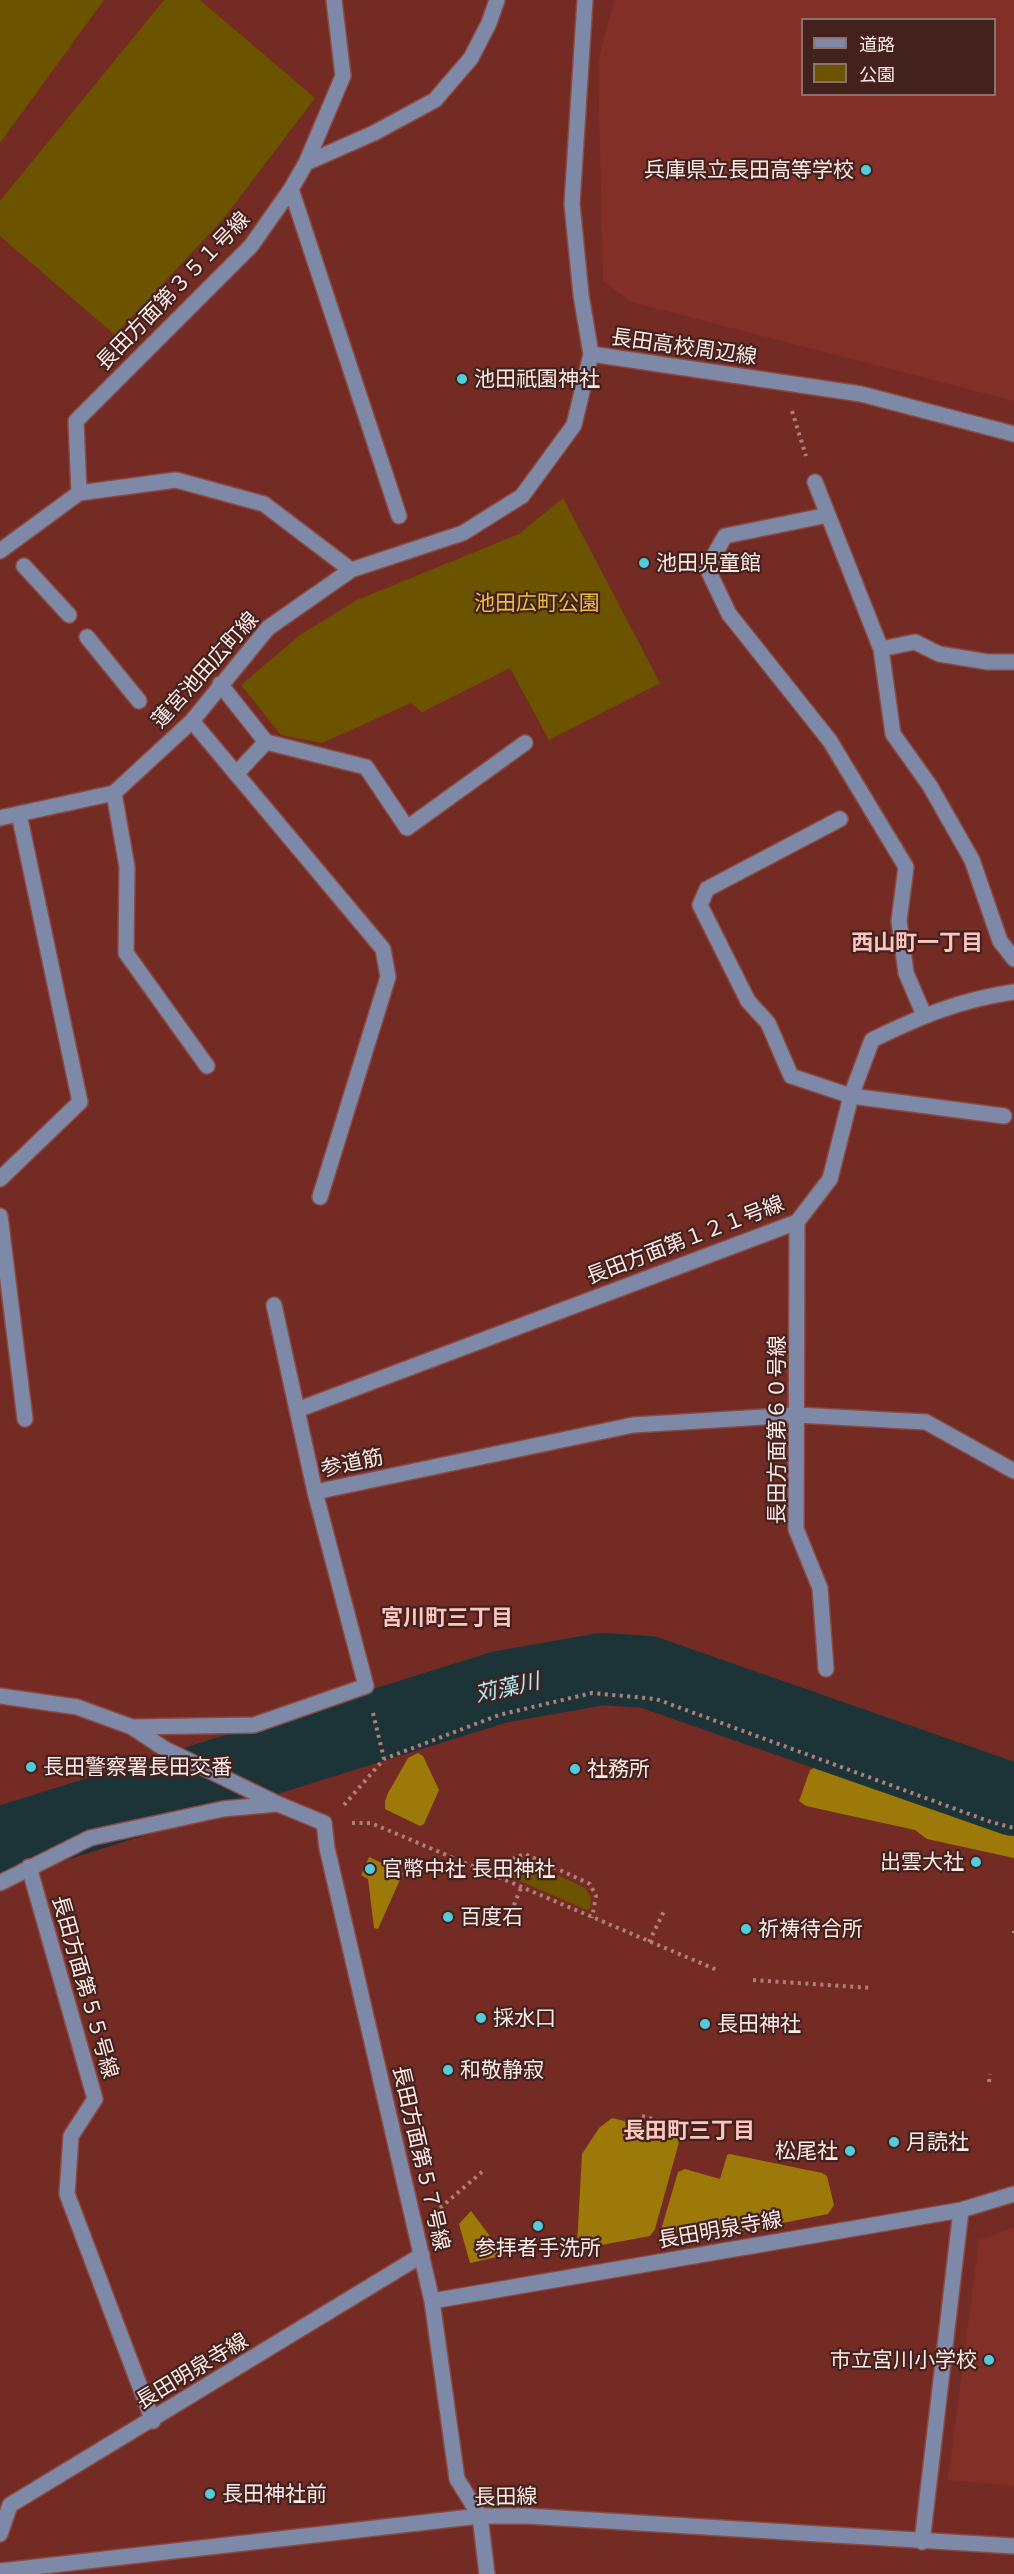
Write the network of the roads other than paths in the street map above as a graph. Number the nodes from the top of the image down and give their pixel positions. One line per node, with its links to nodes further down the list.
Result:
1 (334, 0): 4 (street, 長田方面第３５１号線)
2 (497, 0): 4 (street)
3 (585, 0): 6 (street, 長田高校周辺線)
4 (306, 163): 5 (street, 長田方面第３５１号線)
5 (291, 189): 9 (street, 長田方面第３５１号線); 11 (street)
6 (591, 354): 7 (street, 長田高校周辺線); 14 (street, 蓮宮池田広町線)
7 (1014, 434)
8 (815, 482): 10 (street)
9 (79, 493): 12 (street); 14 (street)
10 (828, 515): 17 (street); 31 (street)
11 (399, 516)
12 (0, 551)
13 (24, 566): 15 (street)
14 (351, 570): 19 (street, 蓮宮池田広町線)
15 (69, 615)
16 (87, 637): 20 (street)
17 (881, 649): 18 (street); 29 (street)
18 (1014, 662)
19 (220, 684): 21 (street, 蓮宮池田広町線); 22 (street)
20 (139, 701)
21 (192, 722): 24 (street); 25 (street, 蓮宮池田広町線)
22 (266, 742): 23 (street); 24 (street)
23 (525, 743)
24 (236, 774): 36 (street)
25 (114, 793): 26 (street, 蓮宮池田広町線); 32 (street)
26 (19, 814): 27 (street, 蓮宮池田広町線); 35 (street)
27 (0, 818)
28 (840, 819): 33 (street)
29 (1014, 959)
30 (1014, 992): 31 (street, 長田方面第１２１号線)
31 (924, 1015): 33 (street, 長田方面第１２１号線)
32 (207, 1066)
33 (851, 1096): 34 (street); 38 (street, 長田方面第１２１号線)
34 (1004, 1116)
35 (0, 1179)
36 (320, 1197)
37 (0, 1216): 40 (street)
38 (797, 1222): 41 (street, 長田方面第１２１号線); 42 (street, 長田方面第６０号線)
39 (274, 1305): 41 (street)
40 (8, 1343): 43 (street)
41 (297, 1410): 45 (street)
42 (798, 1415): 44 (street, 参道筋); 45 (street, 参道筋); 46 (street, 長田方面第６０号線)
43 (25, 1419)
44 (1014, 1471)
45 (315, 1492): 48 (street, 参道筋)
46 (826, 1670)
47 (0, 1696): 48 (street, 参道筋)
48 (132, 1727): 49 (street, 参道筋)
49 (278, 1804): 50 (street); 54 (street, 長田方面第５７号線)
50 (29, 1867): 51 (street); 56 (street, 長田方面第５５号線)
51 (0, 1883)
52 (1014, 2194): 53 (street, 長田明泉寺線)
53 (961, 2210): 55 (street, 長田明泉寺線); 59 (street)
54 (422, 2255): 55 (street, 長田方面第５７号線); 56 (street, 長田明泉寺線)
55 (432, 2301): 57 (street, 長田方面第５７号線)
56 (153, 2421): 58 (street, 長田明泉寺線)
57 (480, 2516): 59 (street, 長田線); 61 (street, 長田線); 62 (street, 長田方面第５７号線)
58 (0, 2534)
59 (922, 2542): 60 (street, 長田線)
60 (1014, 2547)
61 (0, 2571)
62 (487, 2574)

